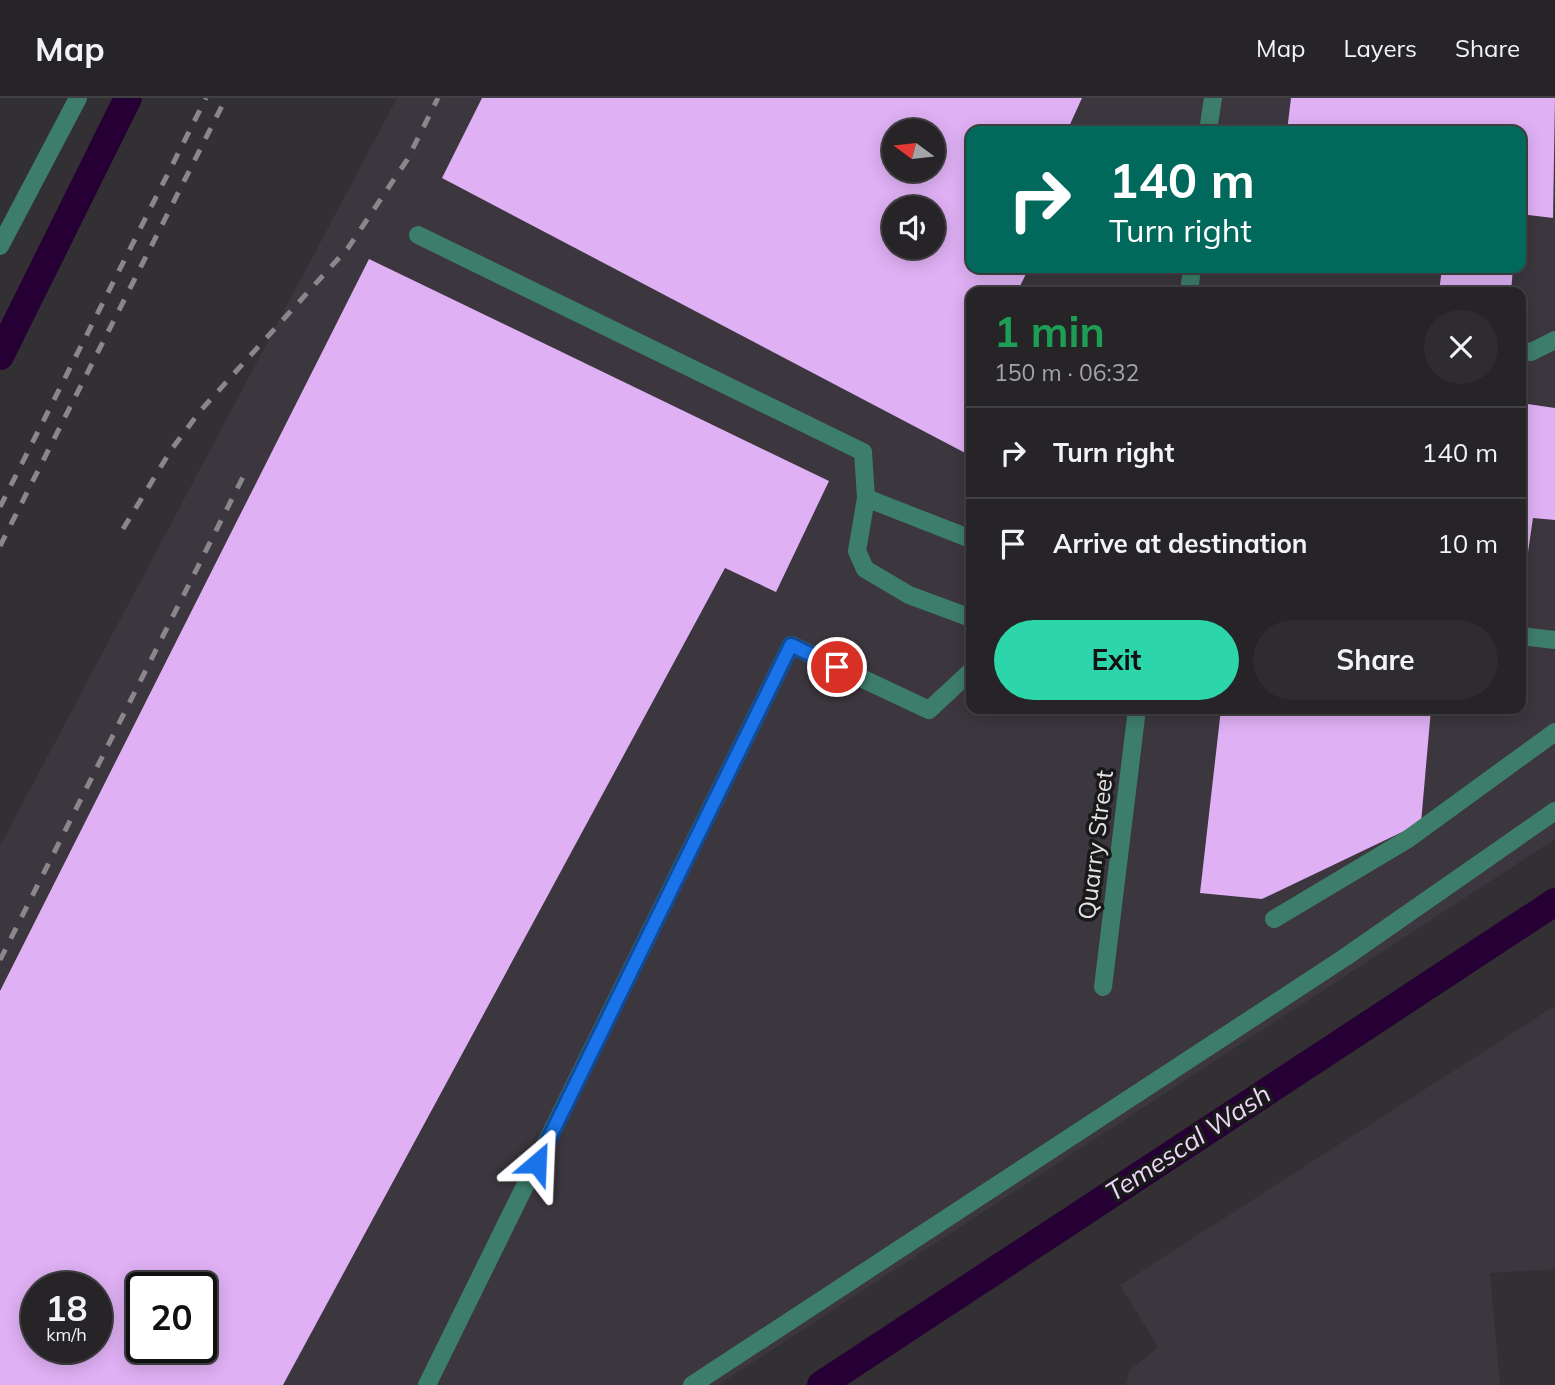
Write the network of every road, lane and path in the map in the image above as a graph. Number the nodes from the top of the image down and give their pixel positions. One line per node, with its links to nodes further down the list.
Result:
1 (78, 98): 5 (street)
2 (1213, 98): 3 (street)
3 (1210, 126)
4 (418, 236): 8 (street)
5 (0, 246)
6 (1555, 340): 7 (street)
7 (1526, 352)
8 (866, 498): 9 (street); 10 (street)
9 (966, 537)
10 (966, 616)
11 (1526, 637): 12 (street)
12 (1555, 640)
13 (966, 676): 19 (street)
14 (1136, 714): 18 (street, Quarry Street)
15 (1555, 733): 17 (street)
16 (1555, 811): 20 (street)
17 (1274, 919)
18 (1103, 988)
19 (428, 1385)
20 (692, 1385)

